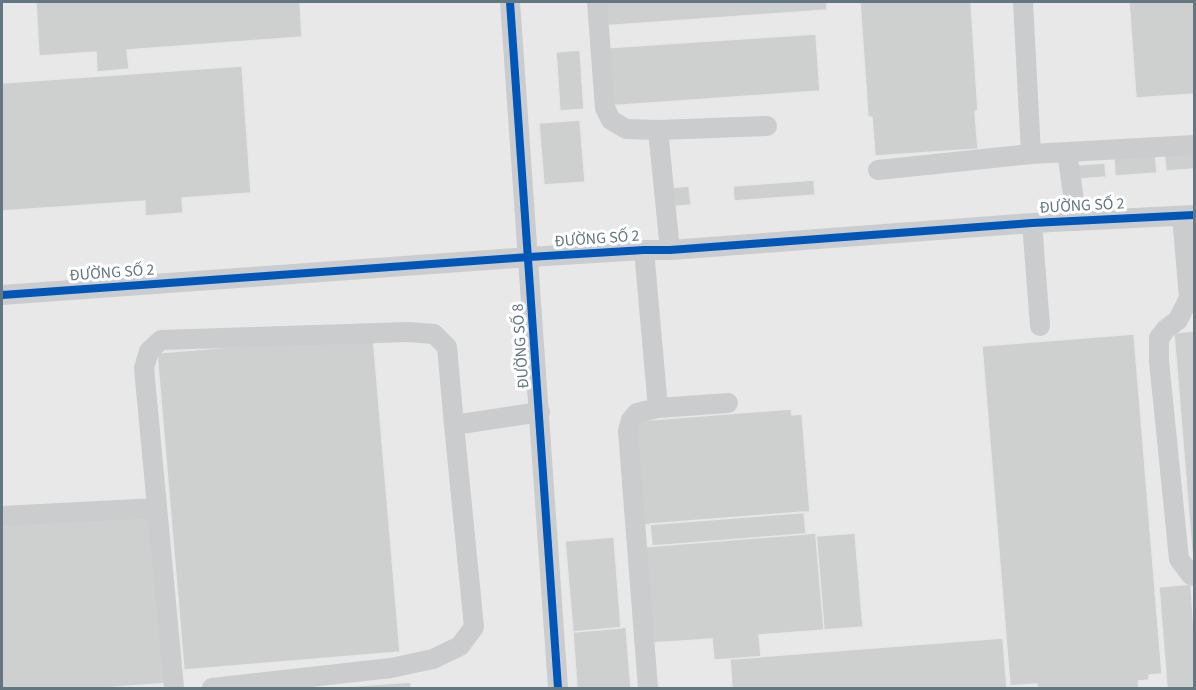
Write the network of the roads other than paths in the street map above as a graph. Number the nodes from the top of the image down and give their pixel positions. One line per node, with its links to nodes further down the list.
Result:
1 (510, 2): 15 (street, ĐƯỜNG SỐ 8)
2 (597, 2): 5 (street)
3 (1023, 2): 8 (street)
4 (767, 126): 5 (street)
5 (658, 130): 14 (street)
6 (1194, 146): 7 (street)
7 (1067, 152): 8 (street); 11 (street)
8 (1030, 154): 9 (street)
9 (878, 170)
10 (1188, 215): 11 (street, ĐƯỜNG SỐ 2); 24 (street)
11 (1077, 221): 12 (street, ĐƯỜNG SỐ 2)
12 (1032, 223): 14 (street, ĐƯỜNG SỐ 2); 17 (street)
13 (644, 250): 14 (street, ĐƯỜNG SỐ 2); 15 (street, ĐƯỜNG SỐ 2); 19 (street)
14 (670, 250)
15 (529, 257): 16 (street, ĐƯỜNG SỐ 2); 20 (street, ĐƯỜNG SỐ 8)
16 (2, 295)
17 (1040, 326)
18 (728, 403): 19 (street)
19 (658, 408): 28 (street)
20 (540, 412): 21 (street); 27 (street, ĐƯỜNG SỐ 8)
21 (454, 425): 22 (street); 26 (street)
22 (157, 508): 23 (street); 25 (street)
23 (2, 516)
24 (1194, 576)
25 (174, 688)
26 (212, 688)
27 (558, 688)
28 (648, 688)

